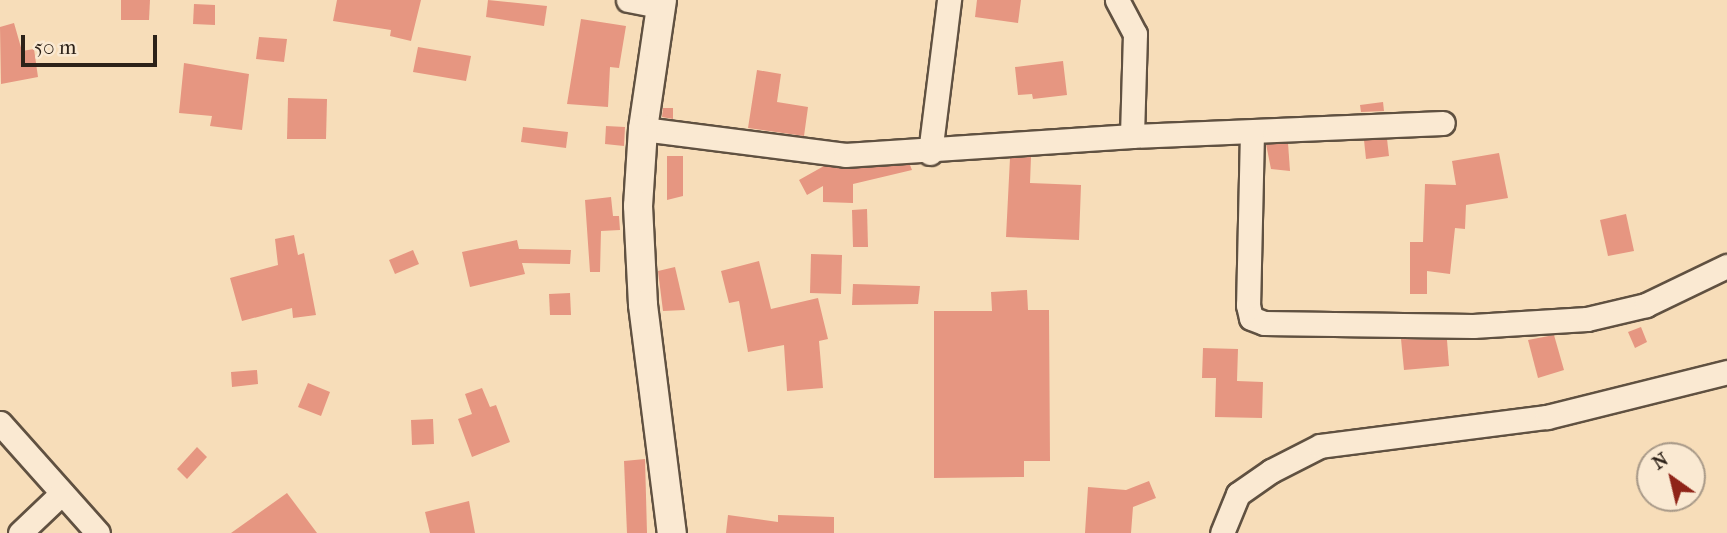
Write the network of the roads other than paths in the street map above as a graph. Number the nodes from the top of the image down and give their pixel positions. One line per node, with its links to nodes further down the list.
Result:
1 (628, 0): 4 (street)
2 (949, 0): 9 (street)
3 (1117, 0): 8 (street)
4 (661, 3): 6 (street)
5 (1443, 123): 7 (street)
6 (643, 129): 9 (street); 16 (street)
7 (1252, 132): 8 (street); 10 (street)
8 (1132, 136): 9 (street)
9 (930, 153)
10 (1727, 266)
11 (1727, 372): 17 (street)
12 (0, 423): 13 (street)
13 (62, 493): 14 (street); 15 (street)
14 (20, 533)
15 (98, 533)
16 (672, 533)
17 (1222, 533)

